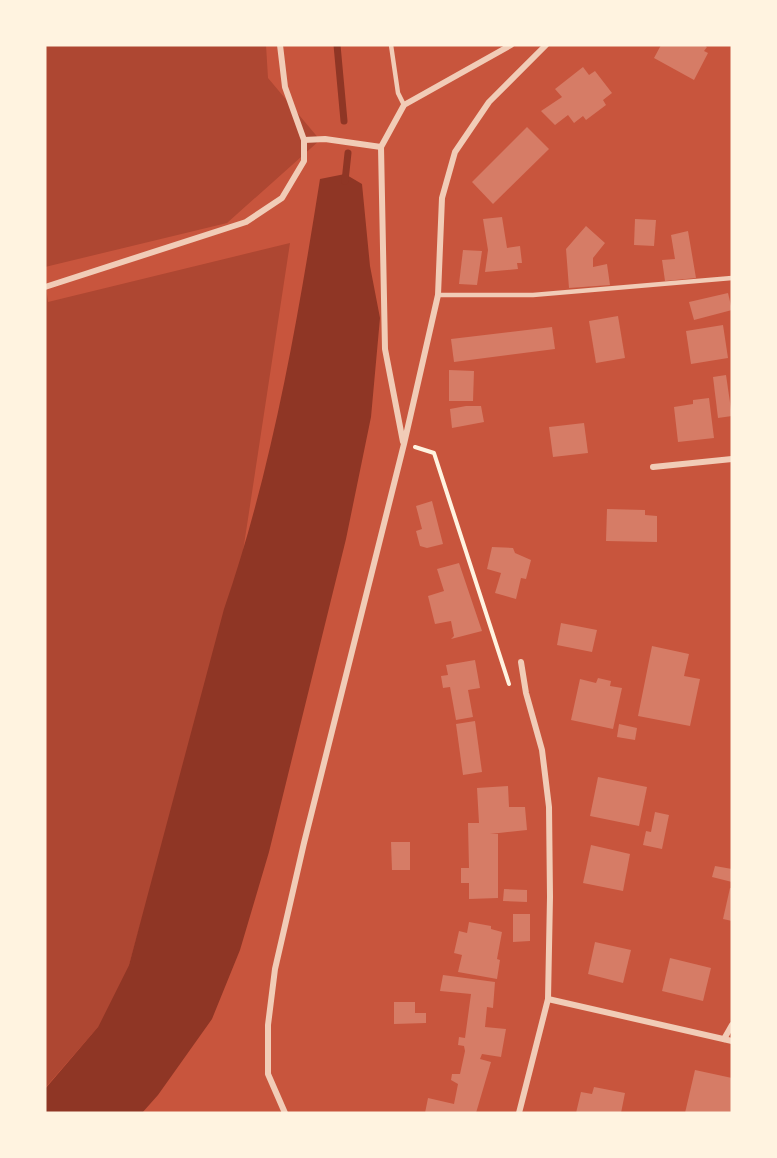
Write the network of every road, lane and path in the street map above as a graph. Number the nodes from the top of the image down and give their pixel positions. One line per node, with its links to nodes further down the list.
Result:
1 (280, 45): 6 (street)
2 (391, 45): 5 (lane)
3 (511, 45): 5 (street)
4 (546, 45): 10 (street)
5 (404, 105): 7 (street)
6 (304, 140): 7 (street); 9 (street)
7 (381, 147): 11 (street)
8 (732, 278): 10 (lane)
9 (45, 287)
10 (438, 295): 11 (street)
11 (404, 444): 15 (path); 20 (street)
12 (732, 459): 13 (street)
13 (653, 467)
14 (522, 662): 15 (street)
15 (526, 693): 16 (street)
16 (548, 999): 18 (street); 21 (street)
17 (732, 1025): 18 (street)
18 (724, 1039): 19 (street)
19 (732, 1041)
20 (285, 1113)
21 (519, 1113)

